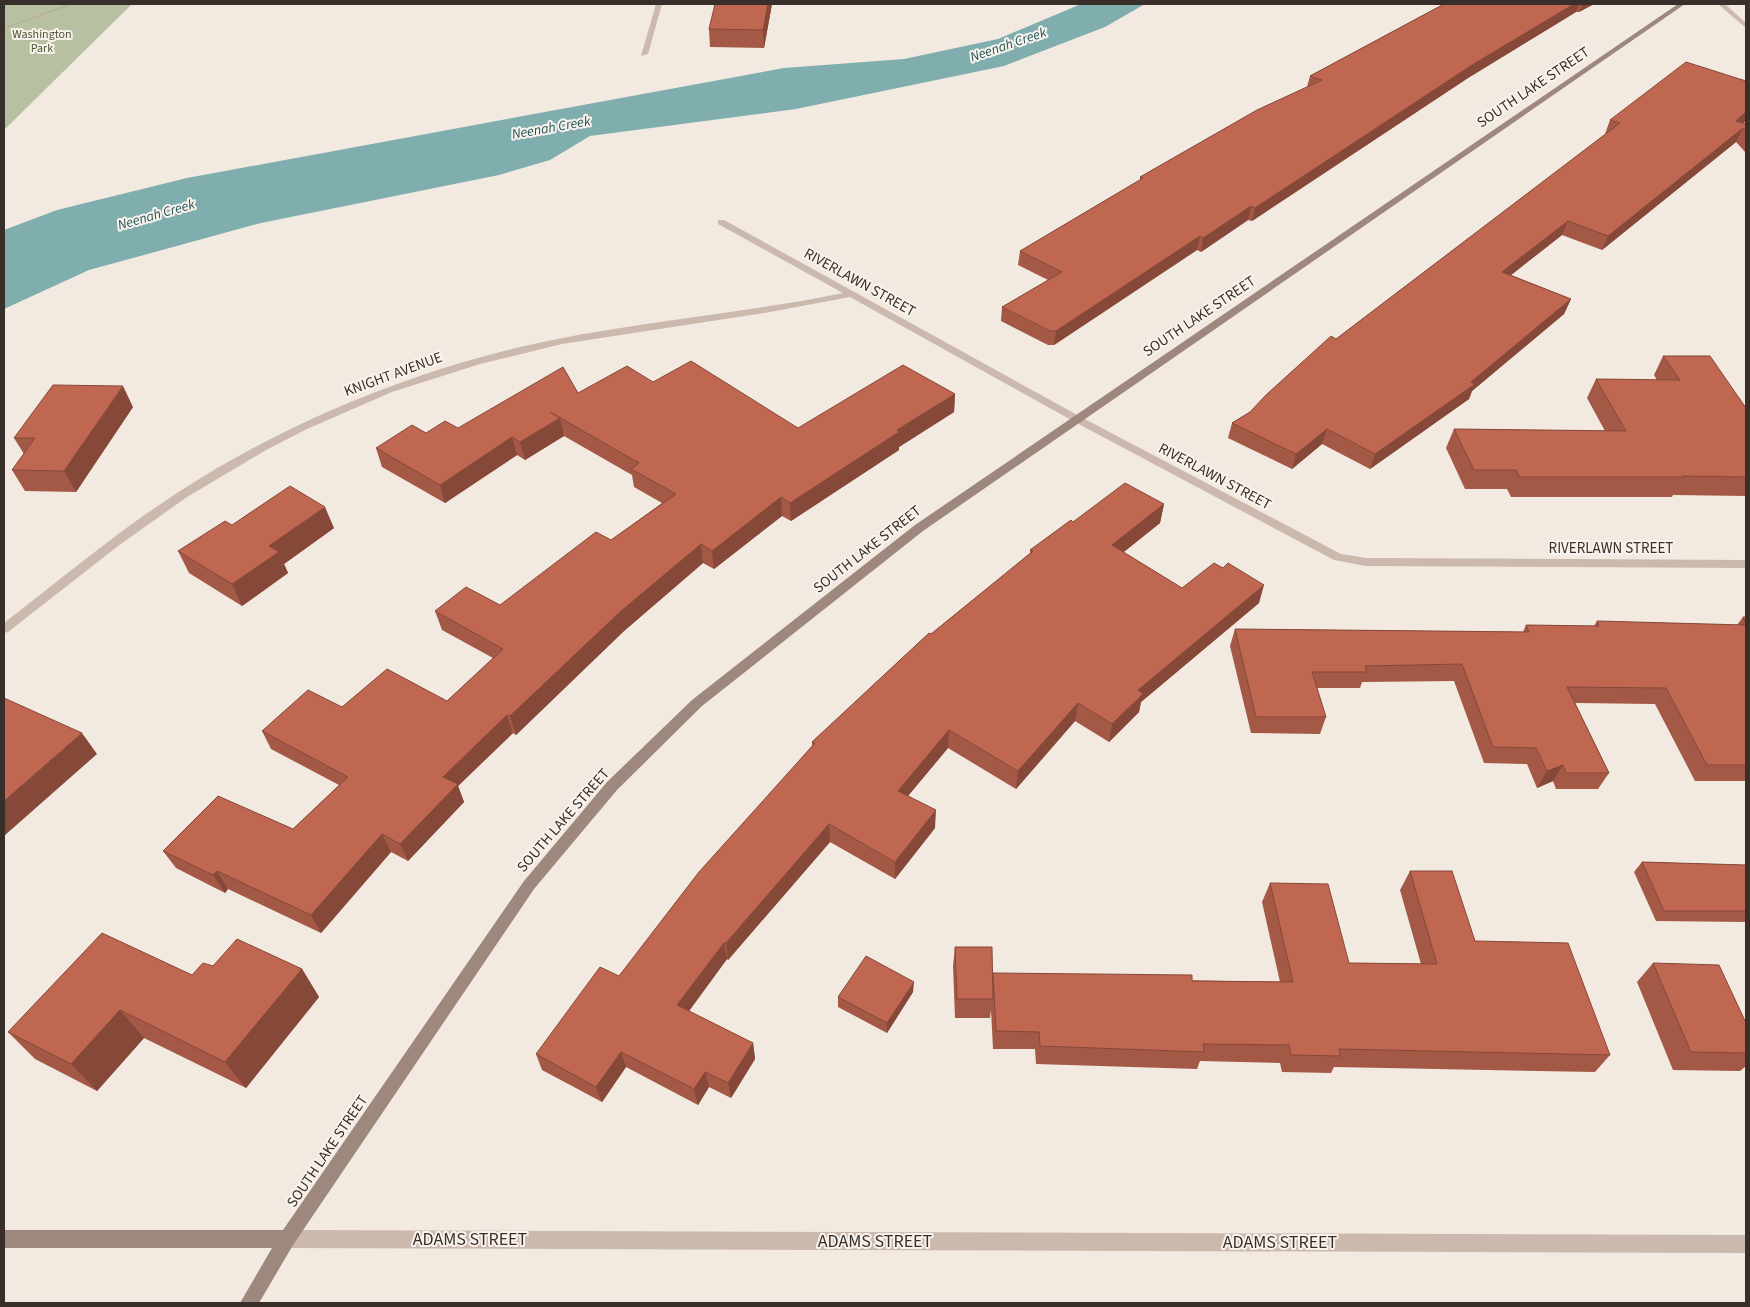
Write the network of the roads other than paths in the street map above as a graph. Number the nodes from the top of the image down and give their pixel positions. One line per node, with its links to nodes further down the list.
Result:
1 (659, 4): 5 (street)
2 (1682, 4): 8 (street, SOUTH LAKE STREET)
3 (1720, 4): 4 (street)
4 (1746, 26)
5 (644, 54)
6 (720, 222): 7 (street, RIVERLAWN STREET)
7 (853, 294): 8 (street, RIVERLAWN STREET); 10 (street, KNIGHT AVENUE)
8 (1077, 419): 9 (street, RIVERLAWN STREET); 11 (street, SOUTH LAKE STREET)
9 (1746, 564)
10 (4, 629)
11 (287, 1238): 12 (street, ADAMS STREET); 13 (street, ADAMS STREET); 14 (street, SOUTH LAKE STREET)
12 (4, 1239)
13 (1746, 1244)
14 (249, 1303)

